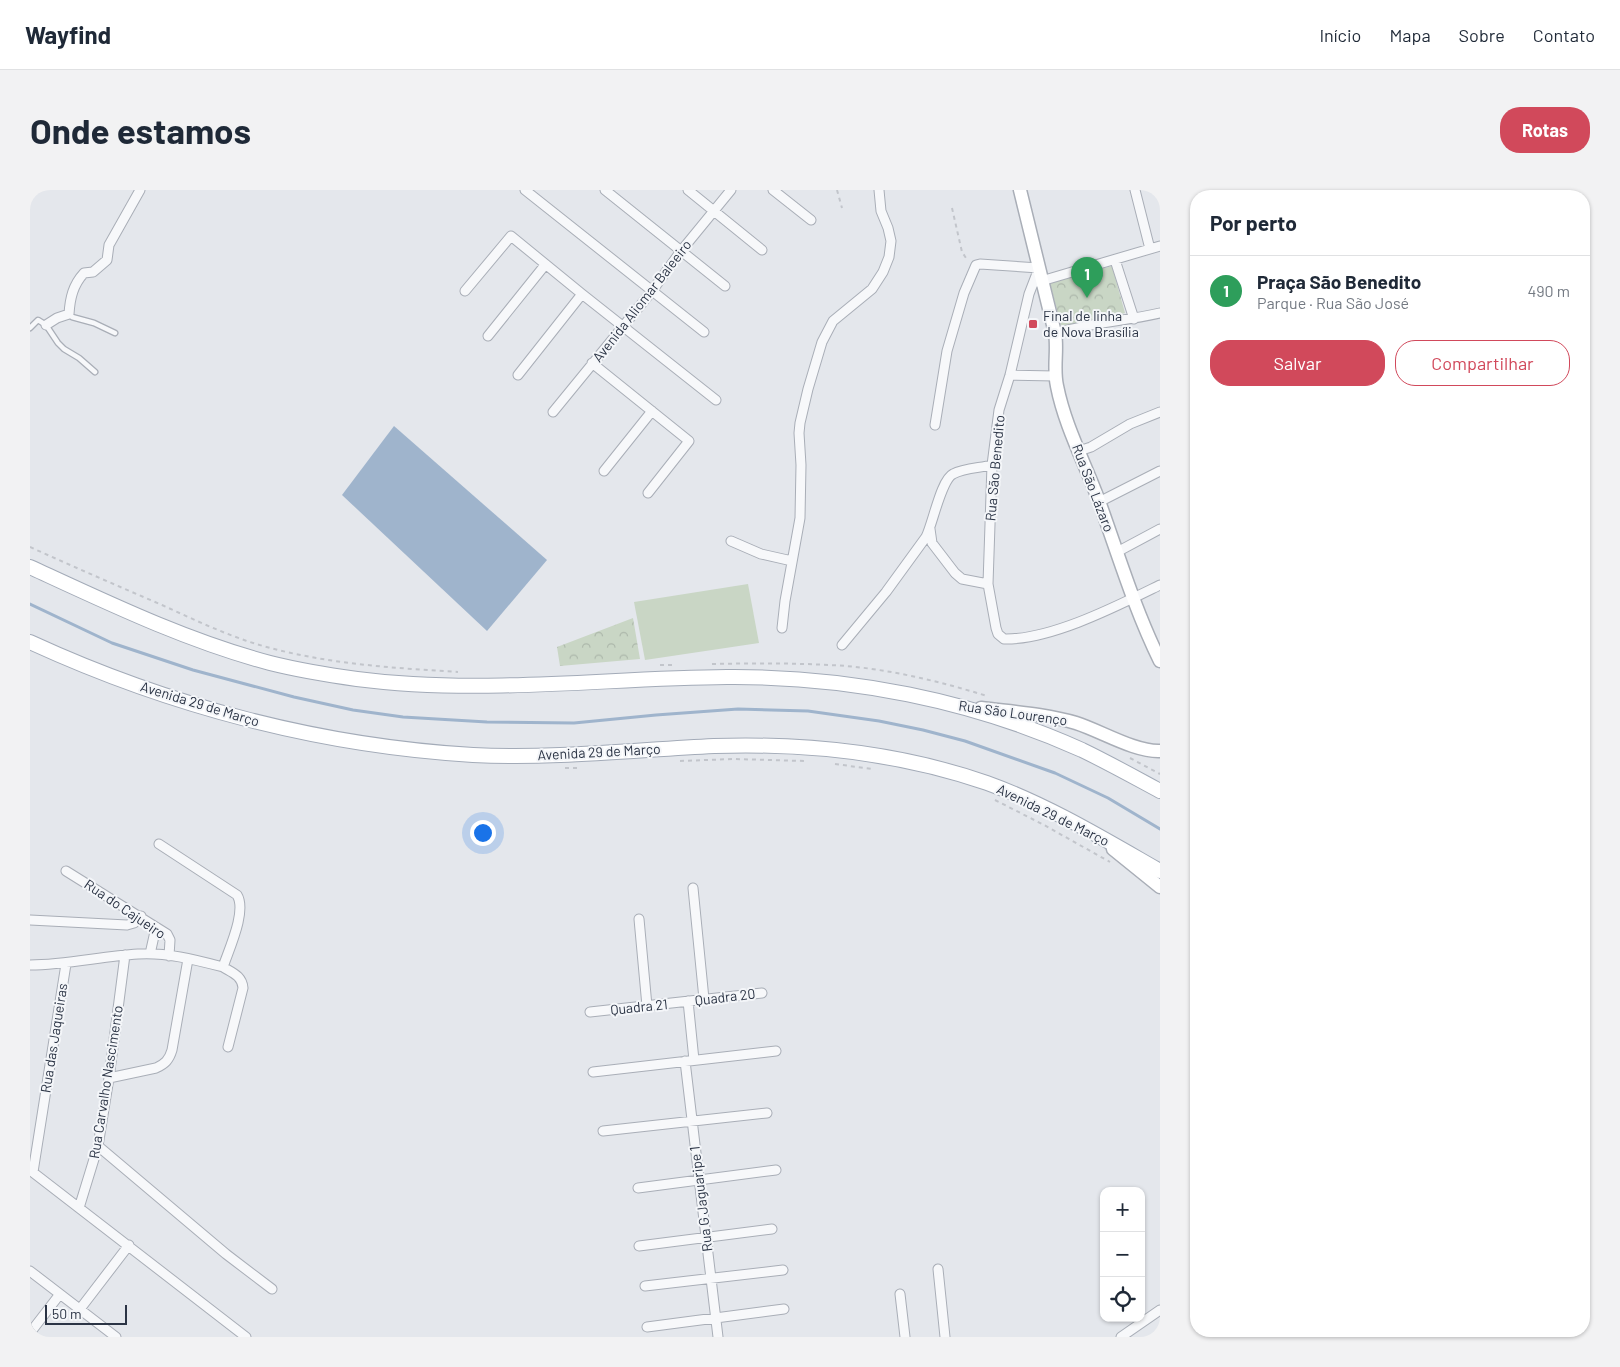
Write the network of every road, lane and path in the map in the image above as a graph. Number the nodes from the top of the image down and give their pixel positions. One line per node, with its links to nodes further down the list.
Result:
1 (140, 190): 29 (street)
2 (525, 190): 26 (street)
3 (605, 190): 18 (street)
4 (688, 190): 13 (street)
5 (731, 190): 13 (street, Avenida Aliomar Baleeiro)
6 (773, 190): 14 (street)
7 (837, 190): 11 (path)
8 (879, 190): 59 (street)
9 (1020, 190): 21 (main road, Rua São Lázaro)
10 (1135, 190): 17 (street)
11 (842, 208)
12 (952, 208): 22 (path)
13 (714, 211): 16 (street); 18 (street, Avenida Aliomar Baleeiro)
14 (811, 220)
15 (1160, 246): 17 (street)
16 (762, 250)
17 (1150, 250): 19 (street)
18 (681, 252): 24 (street); 26 (street, Avenida Aliomar Baleeiro)
19 (1116, 260): 23 (street); 30 (street)
20 (545, 265): 25 (street); 27 (street); 37 (street)
21 (1039, 268): 22 (street); 23 (main road, Rua São Lázaro)
22 (973, 270): 47 (street)
23 (1038, 282): 36 (main road, Rua São Lázaro); 41 (street, Rua São Benedito)
24 (725, 286)
25 (466, 291)
26 (652, 291): 32 (street, Avenida Aliomar Baleeiro); 34 (street)
27 (582, 294): 32 (street); 40 (street)
28 (1160, 313): 30 (street)
29 (69, 314): 31 (street); 35 (lane)
30 (1134, 319): 36 (street)
31 (46, 325): 33 (lane); 39 (lane)
32 (623, 326): 38 (street, Avenida Aliomar Baleeiro); 43 (street)
33 (30, 328)
34 (704, 332)
35 (115, 333)
36 (1055, 333): 42 (main road, Rua São Lázaro)
37 (488, 336)
38 (592, 363): 44 (street); 45 (street, Avenida Aliomar Baleeiro)
39 (94, 372)
40 (518, 375)
41 (1010, 375): 42 (street); 49 (street, Rua São Benedito)
42 (1055, 376): 48 (main road, Rua São Lázaro)
43 (716, 400)
44 (652, 411): 50 (street); 52 (street)
45 (553, 412)
46 (1160, 412): 48 (street)
47 (935, 425)
48 (1079, 451): 53 (main road, Rua São Lázaro)
49 (992, 465): 54 (street); 61 (street, Rua São Benedito)
50 (604, 471)
51 (1160, 471): 53 (street)
52 (648, 493)
53 (1099, 502): 58 (main road, Rua São Lázaro)
54 (930, 528): 61 (street); 66 (street)
55 (1160, 529): 58 (street)
56 (731, 541): 59 (street)
57 (30, 548): 71 (path)
58 (1117, 552): 63 (main road, Rua São Lázaro)
59 (792, 561): 64 (street)
60 (30, 567): 73 (main road)
61 (988, 584): 63 (street, Rua São Benedito)
62 (1160, 586): 63 (street)
63 (1133, 598): 67 (main road)
64 (782, 628)
65 (30, 642): 78 (main road, Avenida 29 de Março)
66 (842, 645)
67 (1160, 661)
68 (704, 664): 72 (path)
69 (675, 665): 70 (path)
70 (656, 666)
71 (459, 672)
72 (993, 698)
73 (950, 704): 74 (main road, Rua São Lourenço); 77 (main road)
74 (1160, 751)
75 (1127, 756): 76 (path)
76 (1160, 774)
77 (1160, 791)
78 (1091, 832): 81 (main road, Avenida 29 de Março); 82 (main road)
79 (159, 844): 94 (street)
80 (66, 871): 84 (street, Rua do Cajueiro)
81 (1160, 871)
82 (1160, 887)
83 (693, 888): 96 (street)
84 (140, 916): 86 (street); 87 (street, Rua do Cajueiro)
85 (639, 919): 98 (street)
86 (30, 920)
87 (156, 927): 88 (street); 90 (street, Rua do Cajueiro)
88 (150, 954): 89 (street); 90 (street)
89 (125, 955): 92 (street); 104 (street, Rua Carvalho Nascimento)
90 (168, 956): 91 (street)
91 (188, 959): 94 (street); 104 (street)
92 (66, 964): 93 (street); 110 (street, Rua das Jaqueiras)
93 (30, 965)
94 (223, 967): 100 (street)
95 (762, 993): 96 (street, Quadra 20)
96 (704, 999): 97 (street, Quadra 20)
97 (688, 1001): 98 (street, Quadra 21); 102 (street, Rua G Jaguaripe 1)
98 (647, 1006): 99 (street, Quadra 21)
99 (590, 1012)
100 (228, 1047)
101 (776, 1051): 102 (street)
102 (689, 1061): 103 (street); 106 (street, Rua G Jaguaripe 1)
103 (593, 1072)
104 (109, 1078): 108 (street, Rua Carvalho Nascimento)
105 (767, 1113): 106 (street)
106 (692, 1122): 107 (street); 111 (street, Rua G Jaguaripe 1)
107 (604, 1131)
108 (98, 1146): 113 (street, Rua Carvalho Nascimento); 123 (street)
109 (776, 1170): 111 (street)
110 (31, 1171): 113 (street)
111 (699, 1180): 112 (street); 115 (street, Rua G Jaguaripe 1)
112 (638, 1188)
113 (80, 1208): 116 (street)
114 (772, 1230): 115 (street)
115 (706, 1238): 117 (street); 121 (street, Rua G Jaguaripe 1)
116 (129, 1245): 126 (street); 133 (street)
117 (639, 1246)
118 (938, 1268): 136 (street)
119 (783, 1270): 121 (street)
120 (30, 1271): 124 (street)
121 (710, 1278): 122 (street); 129 (street, Rua G Jaguaripe 1)
122 (645, 1286)
123 (272, 1288)
124 (60, 1294): 126 (street); 131 (street)
125 (900, 1294): 135 (street)
126 (80, 1309): 132 (street)
127 (784, 1309): 129 (street)
128 (1160, 1310): 137 (street)
129 (716, 1317): 130 (street); 134 (street, Rua G Jaguaripe 1)
130 (648, 1327)
131 (30, 1333)
132 (116, 1337)
133 (246, 1337)
134 (718, 1337)
135 (905, 1337)
136 (945, 1337)
137 (1121, 1337)

